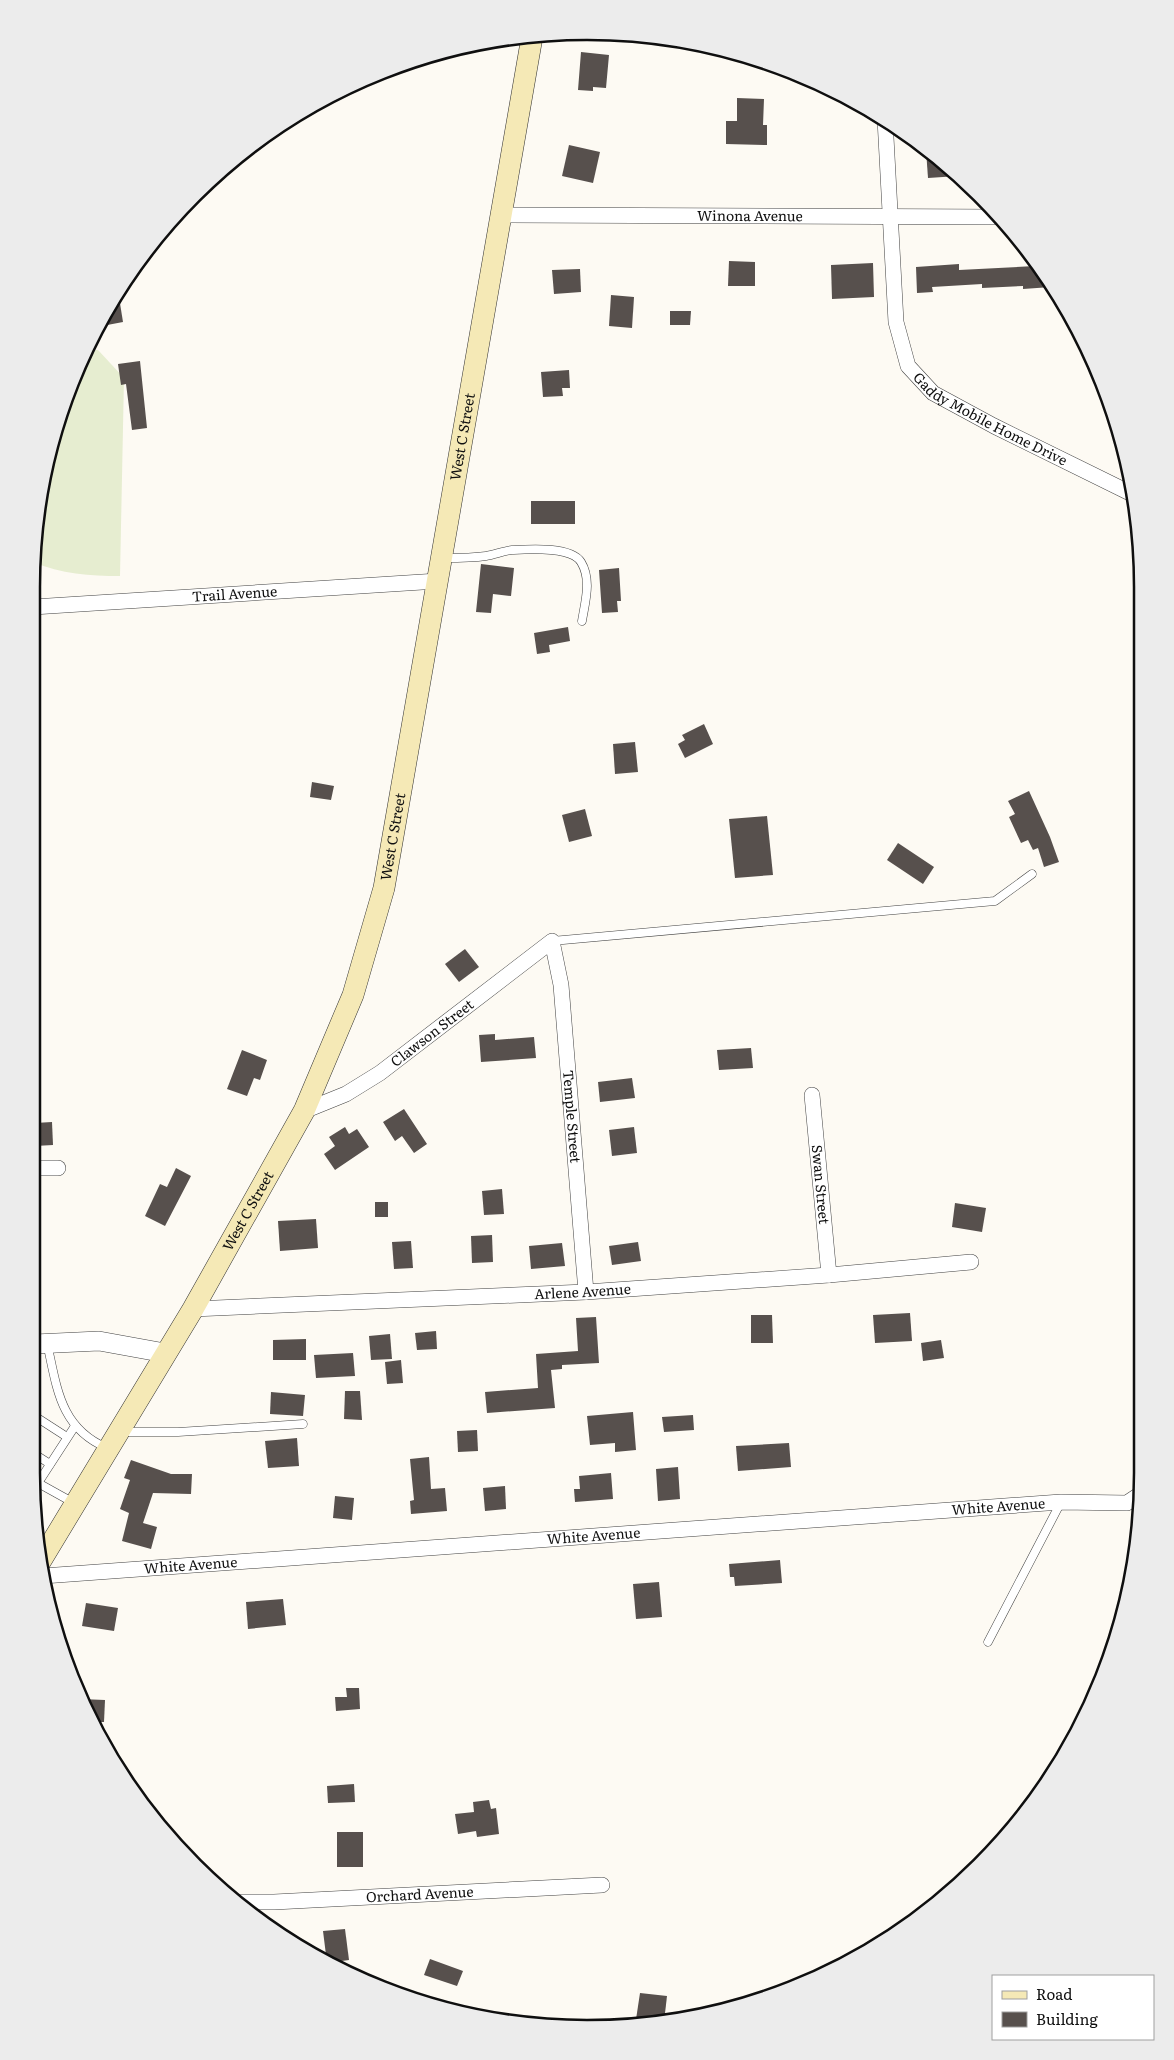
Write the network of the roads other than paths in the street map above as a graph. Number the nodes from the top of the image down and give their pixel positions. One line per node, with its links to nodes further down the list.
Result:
1 (531, 43): 3 (main road, West C Street)
2 (886, 129): 5 (street, Gaddy Mobile Home Drive)
3 (502, 215): 5 (street, Winona Avenue); 7 (main road, West C Street)
4 (990, 217): 5 (street, Winona Avenue)
5 (892, 218): 6 (street, Gaddy Mobile Home Drive)
6 (1125, 490)
7 (442, 559): 8 (main road, West C Street); 10 (lane)
8 (438, 581): 9 (street, Trail Avenue); 14 (main road, West C Street)
9 (40, 607)
10 (582, 621)
11 (1032, 874): 12 (lane)
12 (552, 941): 14 (street, Clawson Street); 19 (street, Temple Street)
13 (812, 1095): 18 (street, Swan Street)
14 (304, 1111): 20 (main road, West C Street)
15 (40, 1168): 16 (street)
16 (58, 1168)
17 (971, 1262): 18 (street, Arlene Avenue)
18 (829, 1275): 19 (street, Arlene Avenue)
19 (586, 1292): 20 (street, Arlene Avenue)
20 (193, 1308): 22 (main road, West C Street)
21 (41, 1344): 22 (street); 25 (lane)
22 (165, 1353): 27 (main road, West C Street)
23 (40, 1420): 26 (lane)
24 (303, 1424): 27 (lane)
25 (75, 1426): 26 (lane); 27 (lane)
26 (67, 1437): 29 (lane)
27 (113, 1441): 34 (main road, West C Street)
28 (40, 1458): 29 (lane)
29 (50, 1464): 30 (lane)
30 (40, 1478)
31 (40, 1484): 34 (lane)
32 (1133, 1499): 33 (street, White Avenue)
33 (1062, 1502): 36 (street, White Avenue); 37 (lane)
34 (75, 1503): 35 (main road, West C Street)
35 (46, 1551)
36 (50, 1575)
37 (988, 1642)
38 (602, 1886): 39 (street, Orchard Avenue)
39 (248, 1902)

